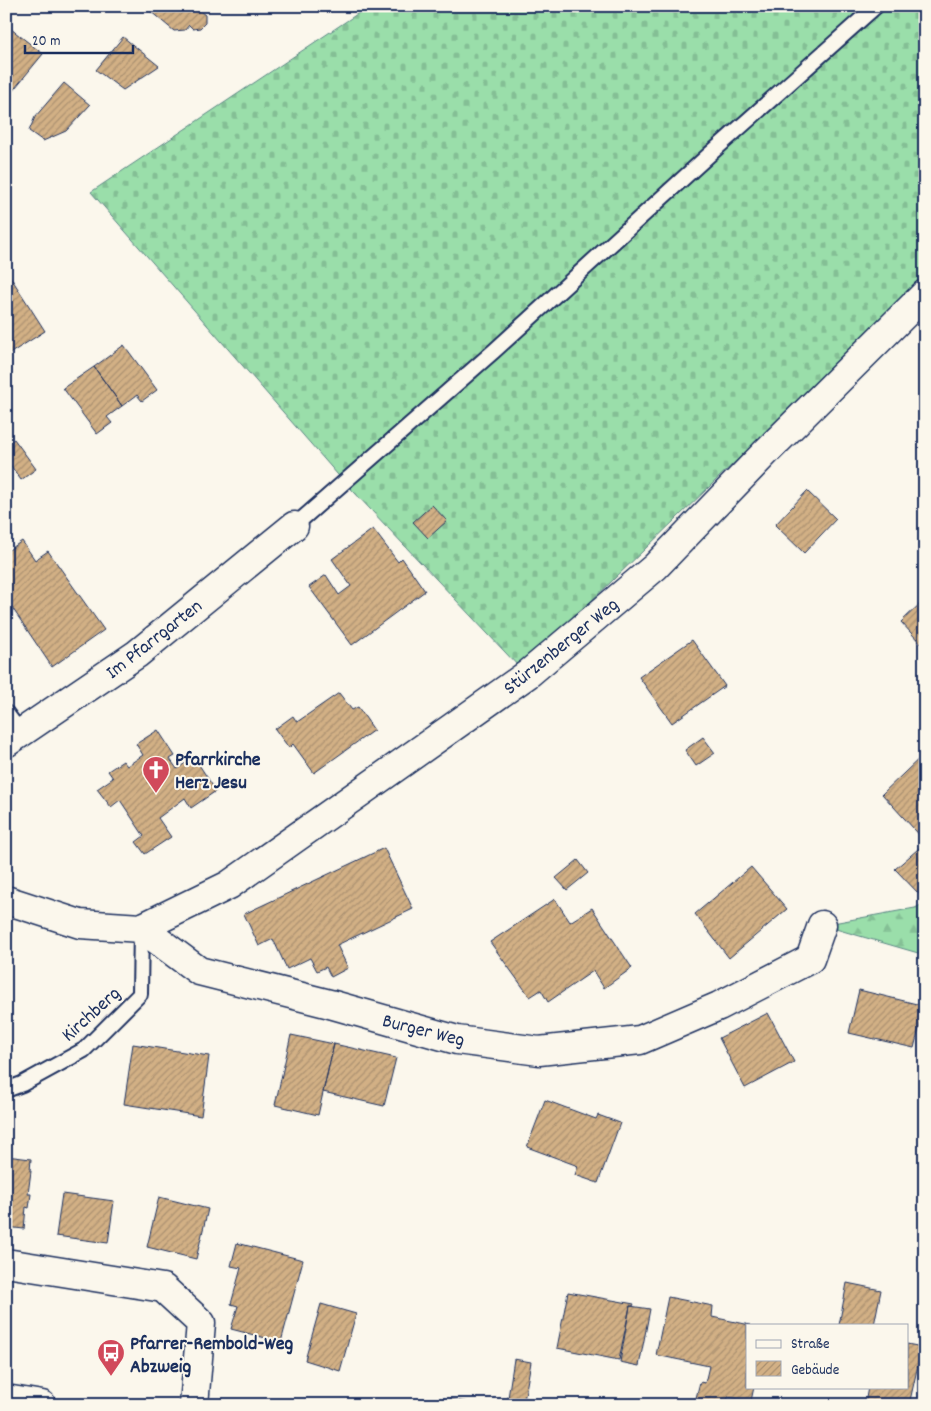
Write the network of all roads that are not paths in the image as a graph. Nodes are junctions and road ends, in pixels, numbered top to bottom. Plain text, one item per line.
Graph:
1 (876, 6) edge
2 (925, 294) edge
3 (294, 526) joint
4 (11, 730) edge
5 (6, 900) edge
6 (822, 924) dead end
7 (141, 928) junction
8 (6, 1090) edge
9 (6, 1263) edge
10 (6, 1399) edge
11 (42, 1405) edge
12 (194, 1405) edge

1 - 3 lane
2 - 7 street, Stürzenberger Weg
3 - 4 street, Im Pfarrgarten
5 - 7 street
6 - 7 street, Burger Weg
7 - 8 lane, Kirchberg
9 - 12 street
10 - 11 street

